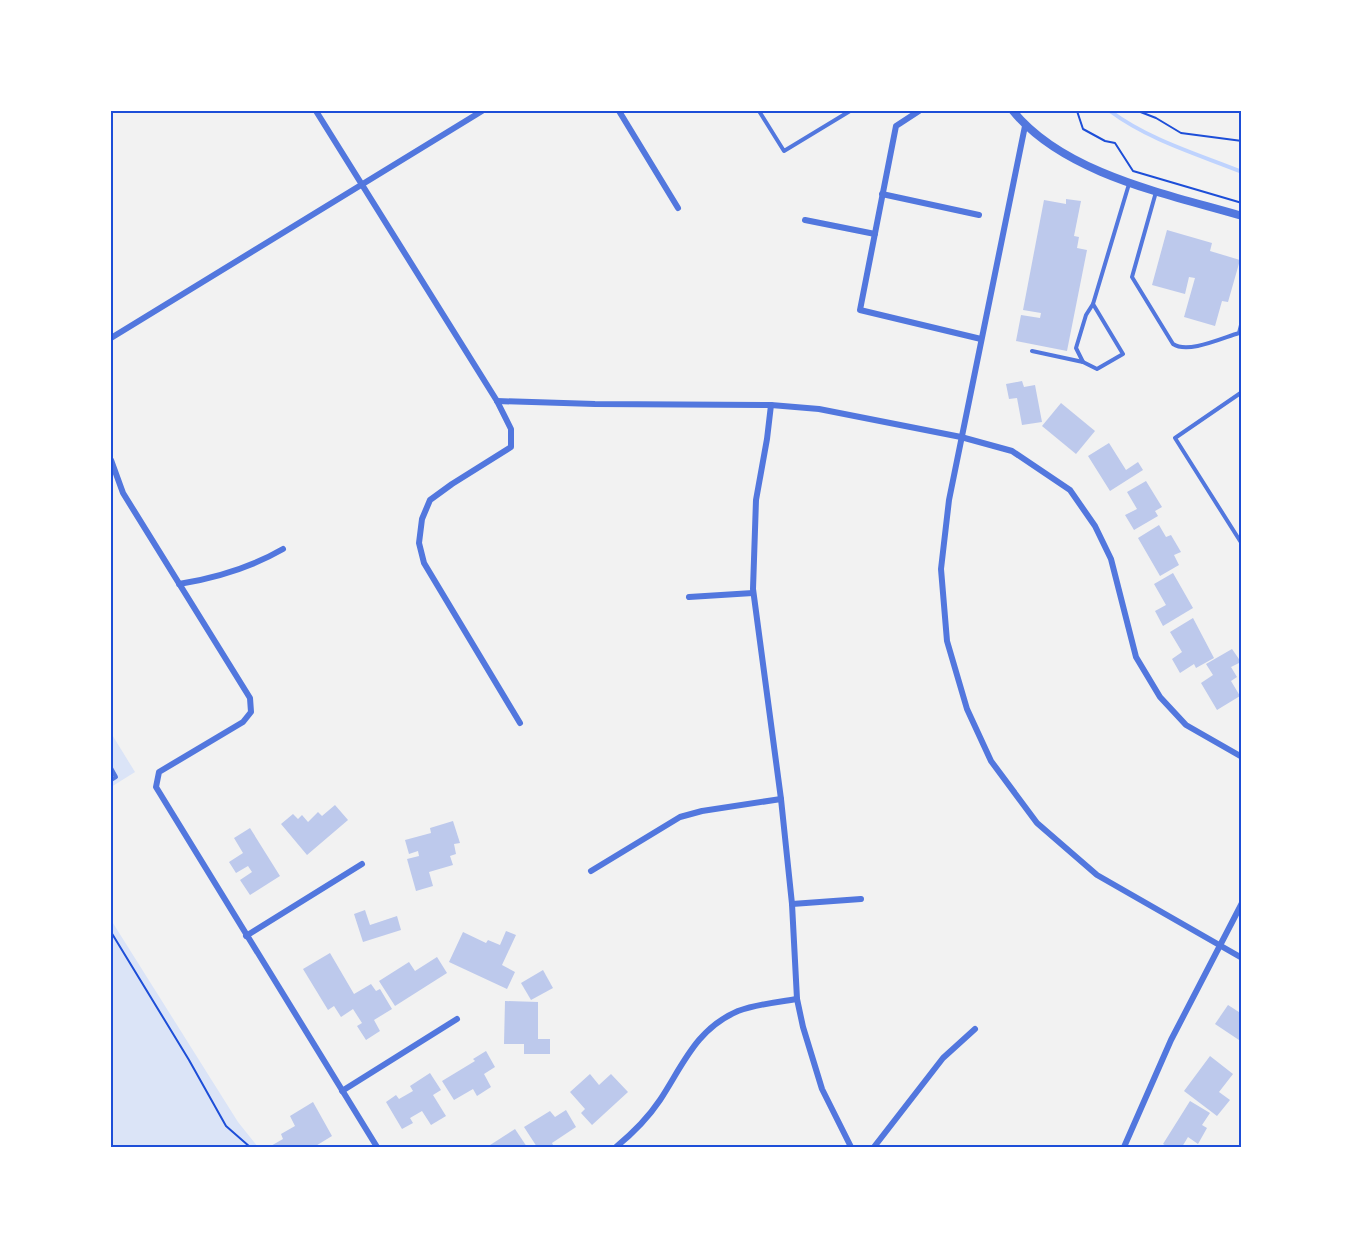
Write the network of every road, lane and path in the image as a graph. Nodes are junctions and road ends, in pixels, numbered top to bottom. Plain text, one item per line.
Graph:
1 (316, 111) edge
2 (482, 111) edge
3 (619, 111) edge
4 (759, 111) edge
5 (850, 111) edge
6 (919, 111) edge
7 (1013, 111) edge
8 (1077, 111) edge
9 (1138, 111) edge
10 (1025, 126) junction
11 (1242, 141) edge
12 (1129, 183) junction
13 (363, 184) junction
14 (1156, 191) junction
15 (882, 194) junction
16 (1242, 203) edge
17 (678, 207) dead end
18 (980, 215) dead end
19 (1242, 216) edge
20 (805, 220) dead end
21 (875, 234) junction
22 (1093, 304) junction
23 (1242, 321) edge
24 (111, 338) edge
25 (981, 339) junction
26 (1032, 351) dead end
27 (1083, 362) junction
28 (1242, 392) edge
29 (497, 401) junction
30 (771, 405) junction
31 (961, 437) junction
32 (111, 460) edge
33 (1242, 544) edge
34 (283, 549) dead end
35 (179, 584) junction
36 (753, 593) junction
37 (689, 597) dead end
38 (520, 723) dead end
39 (1242, 757) edge
40 (111, 768) edge
41 (111, 780) edge
42 (781, 799) junction
43 (362, 864) dead end
44 (591, 871) dead end
45 (861, 899) dead end
46 (1242, 903) edge
47 (792, 904) junction
48 (111, 932) edge
49 (246, 936) junction
50 (1220, 946) junction
51 (1242, 958) edge
52 (798, 999) junction
53 (457, 1019) dead end
54 (975, 1029) dead end
55 (342, 1091) junction
56 (250, 1147) edge
57 (377, 1147) edge
58 (616, 1147) edge
59 (851, 1147) edge
60 (874, 1147) edge
61 (1124, 1147) edge

1 - 13 street
2 - 13 street
3 - 17 street
4 - 5 lane
6 - 15 street
7 - 10 street
8 - 16 path
9 - 11 path
10 - 12 street
10 - 25 street
12 - 14 street
12 - 22 lane
13 - 24 street
13 - 29 street
14 - 19 street
14 - 23 lane
15 - 18 street
15 - 21 street
20 - 21 street
21 - 25 street
22 - 27 lane
22 - 27 lane
25 - 31 street
26 - 27 lane
28 - 33 lane
29 - 30 street
29 - 38 street
30 - 31 street
30 - 36 street
31 - 39 street
31 - 50 street
32 - 35 street
34 - 35 street
35 - 49 street
36 - 37 street
36 - 42 street
40 - 41 lane
42 - 44 street
42 - 47 street
43 - 49 street
45 - 47 street
46 - 50 street
47 - 52 street
48 - 56 path
49 - 55 street
50 - 51 street
50 - 61 street
52 - 58 street
52 - 59 street
53 - 55 street
54 - 60 street
55 - 57 street

